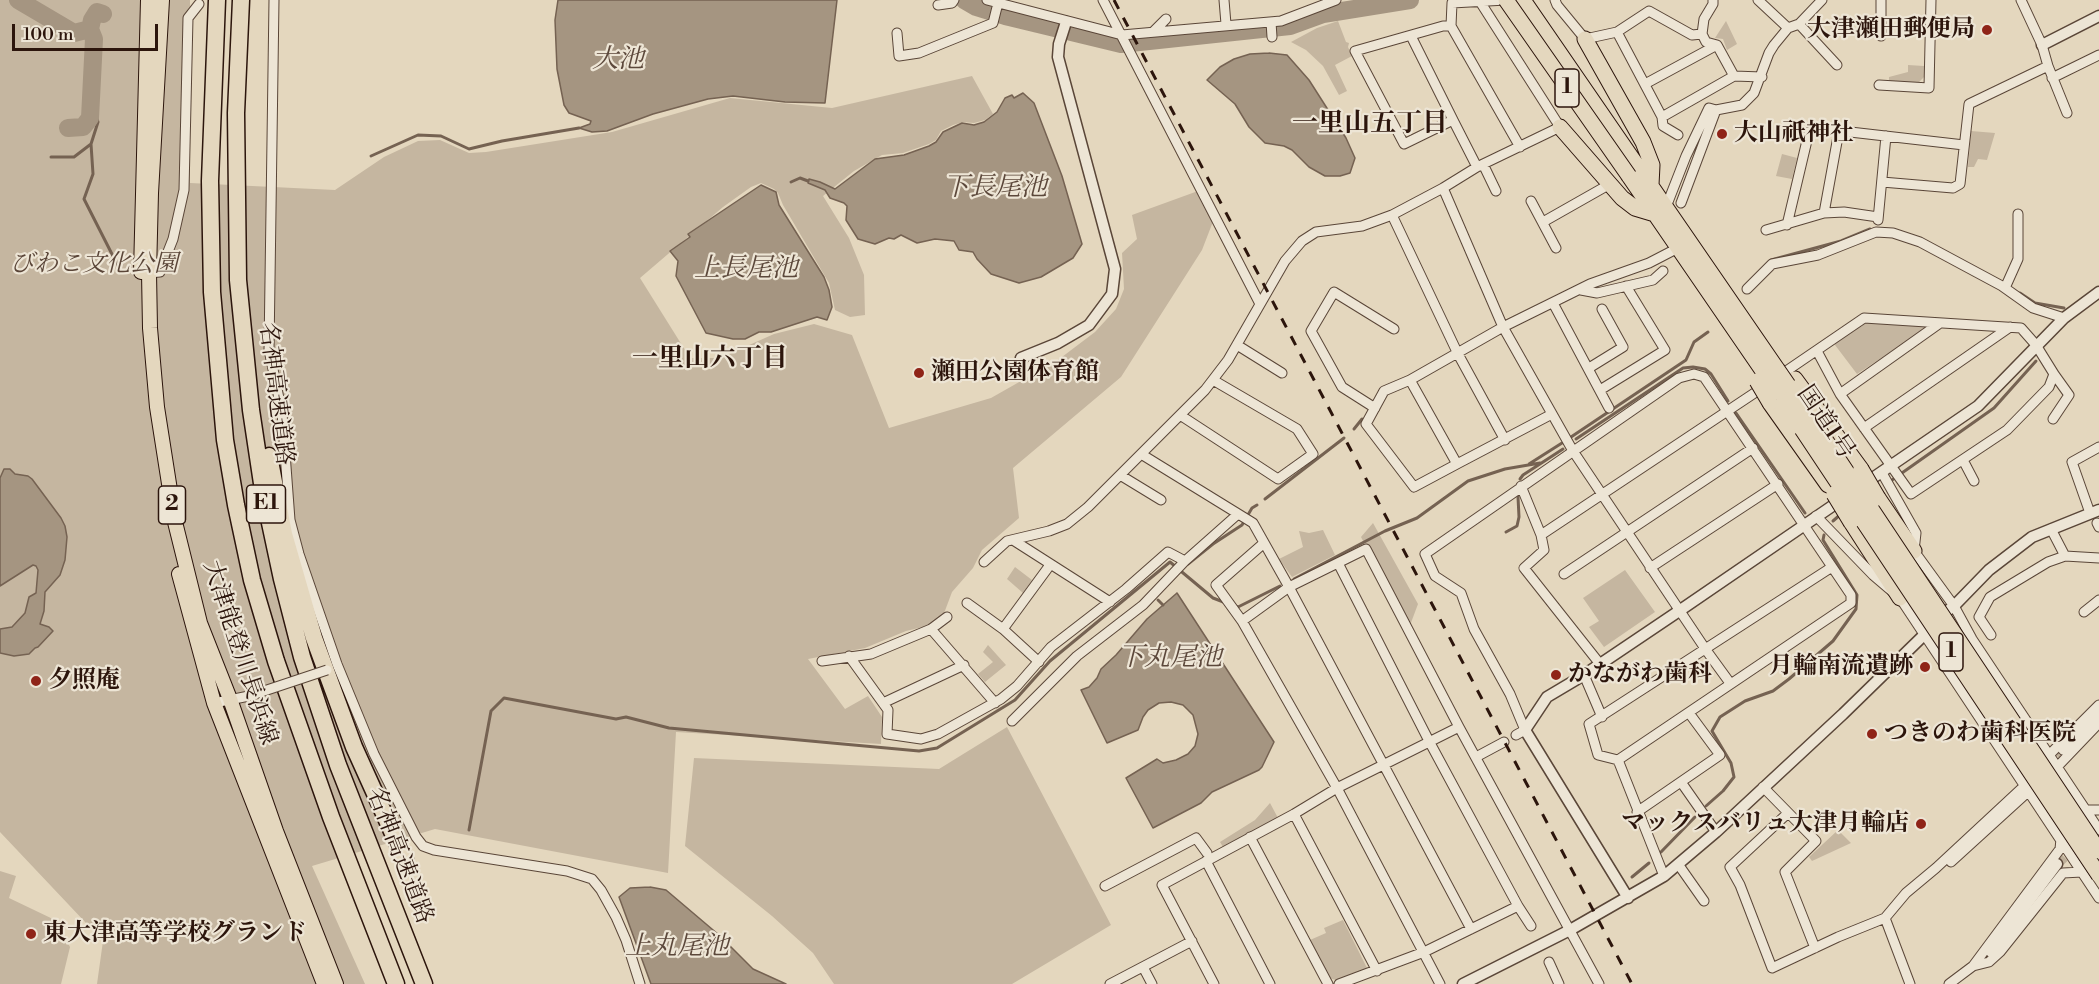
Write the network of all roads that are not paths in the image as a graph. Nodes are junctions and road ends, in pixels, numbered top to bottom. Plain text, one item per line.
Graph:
1 (148, 0) edge
2 (162, 0) edge
3 (217, 0) edge
4 (241, 0) edge
5 (274, 0) edge
6 (987, 0) edge
7 (1103, 0) edge
8 (1224, 0) edge
9 (1336, 0) edge
10 (1506, 0) edge
11 (1523, 0) edge
12 (1555, 0) edge
13 (1654, 0) edge
14 (1713, 0) edge
15 (1822, 0) edge
16 (1881, 0) edge
17 (1931, 0) edge
18 (2021, 0) edge
19 (953, 1) edge
20 (1480, 1) edge
21 (1762, 3) edge
22 (199, 4) dead end
23 (998, 4) junction
24 (938, 5) dead end
25 (1649, 11) junction
26 (1756, 12) dead end
27 (2099, 16) edge
28 (1166, 19) dead end
29 (1066, 22) junction
30 (1271, 22) junction
31 (1226, 24) junction
32 (1799, 24) junction
33 (1451, 26) junction
34 (1788, 28) junction
35 (1154, 32) junction
36 (1617, 32) junction
37 (897, 33) dead end
38 (1702, 34) junction
39 (1122, 35) junction
40 (1411, 36) junction
41 (1881, 36) dead end
42 (1272, 37) dead end
43 (1585, 39) junction
44 (1717, 45) junction
45 (2042, 45) junction
46 (2099, 55) edge
47 (1837, 65) dead end
48 (2048, 66) junction
49 (1734, 76) junction
50 (1762, 77) junction
51 (2052, 78) junction
52 (1645, 84) junction
53 (1879, 85) dead end
54 (1716, 110) junction
55 (2067, 112) dead end
56 (1662, 117) junction
57 (1453, 120) junction
58 (1560, 127) junction
59 (1839, 131) junction
60 (1678, 135) dead end
61 (1886, 136) junction
62 (1964, 145) junction
63 (1520, 147) junction
64 (1480, 166) junction
65 (1634, 172) junction
66 (1882, 182) junction
67 (1610, 184) junction
68 (1651, 185) junction
69 (1443, 188) junction
70 (1496, 191) dead end
71 (1531, 201) dead end
72 (236, 208) junction
73 (1667, 208) junction
74 (1824, 213) junction
75 (2018, 213) dead end
76 (1392, 215) junction
77 (1878, 217) junction
78 (1543, 222) junction
79 (1787, 225) junction
80 (1766, 230) dead end
81 (1876, 232) junction
82 (1556, 248) dead end
83 (1678, 248) junction
84 (1663, 271) dead end
85 (149, 273) junction
86 (1626, 286) junction
87 (2005, 288) junction
88 (1747, 289) dead end
89 (1581, 290) junction
90 (2099, 292) edge
91 (1553, 303) junction
92 (1260, 304) junction
93 (1602, 309) dead end
94 (2064, 318) junction
95 (1940, 323) junction
96 (1503, 327) junction
97 (2010, 327) junction
98 (1394, 329) dead end
99 (1237, 345) junction
100 (2036, 345) junction
101 (1817, 351) junction
102 (1458, 354) junction
103 (1021, 358) dead end
104 (1589, 368) junction
105 (1282, 373) dead end
106 (1771, 373) junction
107 (2054, 374) junction
108 (1213, 380) junction
109 (1410, 380) junction
110 (1600, 390) junction
111 (1783, 390) junction
112 (1840, 394) junction
113 (1375, 408) junction
114 (1609, 408) dead end
115 (1728, 410) junction
116 (1552, 414) junction
117 (1180, 415) junction
118 (2053, 419) dead end
119 (1808, 426) junction
120 (1864, 428) junction
121 (1505, 440) junction
122 (2099, 447) edge
123 (1753, 448) junction
124 (1573, 451) junction
125 (1141, 454) junction
126 (1963, 460) junction
127 (1457, 464) junction
128 (1893, 468) junction
129 (1882, 473) junction
130 (1120, 475) junction
131 (1974, 481) dead end
132 (1778, 484) junction
133 (1521, 486) junction
134 (1602, 494) junction
135 (1161, 500) dead end
136 (2094, 512) edge
137 (1240, 514) junction
138 (1816, 516) junction
139 (1803, 524) junction
140 (2052, 529) junction
141 (1628, 534) junction
142 (1541, 535) junction
143 (1012, 540) junction
144 (1264, 543) junction
145 (1914, 551) junction
146 (2065, 556) junction
147 (2099, 558) edge
148 (984, 562) dead end
149 (1338, 563) junction
150 (1050, 565) junction
151 (1180, 566) junction
152 (1832, 567) junction
153 (1650, 568) junction
154 (1564, 574) dead end
155 (1290, 587) junction
156 (1900, 598) junction
157 (2099, 600) edge
158 (1110, 602) junction
159 (966, 603) dead end
160 (1954, 606) junction
161 (1679, 611) junction
162 (2084, 612) dead end
163 (947, 617) dead end
164 (1242, 621) junction
165 (931, 629) junction
166 (1003, 629) junction
167 (1991, 634) dead end
168 (1924, 635) junction
169 (1706, 650) junction
170 (849, 656) junction
171 (822, 661) dead end
172 (1039, 662) junction
173 (337, 664) junction
174 (1600, 664) junction
175 (964, 665) junction
176 (1584, 675) junction
177 (1730, 683) junction
178 (230, 699) junction
179 (214, 703) junction
180 (883, 703) junction
181 (995, 703) junction
182 (2099, 705) edge
183 (1689, 714) junction
184 (2099, 714) edge
185 (1602, 717) junction
186 (1012, 721) dead end
187 (2099, 723) edge
188 (1459, 727) junction
189 (1520, 733) junction
190 (1429, 741) junction
191 (1504, 742) dead end
192 (2054, 754) junction
193 (1476, 757) junction
194 (1618, 760) junction
195 (1384, 764) junction
196 (2058, 766) junction
197 (1681, 782) junction
198 (1763, 787) junction
199 (2024, 787) junction
200 (1337, 788) junction
201 (2086, 810) junction
202 (2099, 810) edge
203 (1637, 812) junction
204 (1788, 813) junction
205 (1294, 814) junction
206 (2099, 830) edge
207 (1716, 832) junction
208 (1250, 837) junction
209 (2061, 839) junction
210 (2099, 851) edge
211 (1207, 857) junction
212 (405, 860) dead end
213 (1678, 864) junction
214 (2057, 864) tunnel mouth
215 (2082, 872) junction
216 (1664, 876) junction
217 (2099, 876) edge
218 (1105, 886) dead end
219 (1628, 898) junction
220 (2099, 898) edge
221 (1704, 901) dead end
222 (1518, 906) junction
223 (1885, 918) junction
224 (1531, 926) dead end
225 (1471, 929) junction
226 (1570, 930) junction
227 (1192, 941) junction
228 (1815, 948) junction
229 (1424, 952) junction
230 (1991, 952) joint
231 (1549, 962) dead end
232 (1972, 966) junction
233 (1143, 967) junction
234 (1377, 971) junction
235 (1557, 983) edge
236 (324, 984) edge
237 (336, 984) edge
238 (396, 984) edge
239 (424, 984) edge
240 (640, 984) edge
241 (1110, 984) edge
242 (1152, 984) edge
243 (1214, 984) edge
244 (1270, 984) edge
245 (1328, 984) edge
246 (1339, 984) edge
247 (1440, 984) edge
248 (1462, 984) edge
249 (1599, 984) edge
250 (1910, 984) edge
251 (1949, 984) edge

1 - 179 main road, 大津能登川長浜線 / 2
2 - 85 main road, 大津能登川長浜線 / 2
3 - 238 highway, 名神高速道路 / E1
4 - 72 highway, 名神高速道路 / E1
5 - 173 street
6 - 23 street
7 - 39 street
8 - 31 street
9 - 30 street
10 - 20 street
10 - 65 highway, 1, bridge
11 - 65 highway, 1
12 - 43 street
13 - 25 street
14 - 38 street
15 - 32 street
16 - 41 street
17 - 53 street
18 - 45 street
19 - 24 street
20 - 33 street
20 - 58 street
21 - 26 street
21 - 34 street
22 - 85 street
23 - 29 street
23 - 37 street
25 - 36 street
25 - 38 street
27 - 45 street
28 - 35 street
29 - 39 street
29 - 103 street
30 - 31 street
30 - 42 street
31 - 35 street
32 - 34 street
32 - 47 street
33 - 40 street
33 - 63 street
34 - 50 street
35 - 39 street
36 - 43 street
36 - 52 street
38 - 44 street
39 - 92 street
40 - 57 street
40 - 57 street
43 - 68 highway
44 - 49 street
44 - 52 street
45 - 48 street
46 - 51 street
48 - 51 street
48 - 62 street
49 - 50 street
49 - 56 street
50 - 54 street
51 - 55 street
52 - 56 street
54 - 73 street
54 - 73 street
56 - 60 street
57 - 64 street
58 - 63 street
58 - 67 highway
59 - 61 street
59 - 74 street
59 - 79 street
61 - 62 street
61 - 66 street
62 - 66 street
63 - 64 street
64 - 69 street
64 - 70 street
65 - 68 highway, 1
65 - 73 highway, 1
66 - 77 street
67 - 73 highway
67 - 78 street
68 - 73 highway, 1
69 - 76 street
69 - 96 street
71 - 78 street
72 - 212 highway
72 - 239 highway, 名神高速道路 / E1
73 - 83 highway, 1
73 - 106 highway, 1
74 - 77 street
74 - 79 street
75 - 87 street
76 - 92 street
76 - 102 street
77 - 81 street
78 - 82 street
79 - 80 street
81 - 87 street
81 - 88 street
83 - 89 street
83 - 106 highway, 1
84 - 86 street
85 - 178 main road, 大津能登川長浜線 / 2
86 - 89 street
86 - 110 street
87 - 94 street
89 - 91 street
90 - 94 street
91 - 96 street
91 - 104 street
92 - 99 street
93 - 104 street
94 - 100 street
95 - 97 street
95 - 101 street
95 - 112 street
96 - 102 street
96 - 116 street
97 - 100 street
97 - 120 street
98 - 113 street
99 - 105 street
99 - 108 street
100 - 107 street
100 - 128 street
101 - 112 street
101 - 115 street
102 - 109 street
102 - 121 street
104 - 110 street
106 - 111 highway, bridge
106 - 111 highway
107 - 118 street
107 - 126 street
108 - 117 street
108 - 117 street
109 - 113 street
109 - 127 street
110 - 114 street
111 - 119 highway, 国道1号 / 1
111 - 145 highway, bridge
111 - 156 highway, bridge
112 - 120 street
113 - 127 street
115 - 123 street
115 - 124 street
115 - 134 street
116 - 121 street
116 - 124 street
117 - 125 street
119 - 210 highway, 国道1号 / 1, bridge
119 - 217 highway, 国道1号 / 1, bridge
120 - 128 street
121 - 127 street
122 - 136 street
123 - 132 street
123 - 141 street
124 - 133 street
124 - 134 street
125 - 130 street
125 - 137 street
126 - 128 street
126 - 131 street
128 - 129 street
129 - 138 street
129 - 145 street
130 - 135 street
130 - 143 street
132 - 139 street
132 - 153 street
133 - 142 street
133 - 189 street
134 - 141 street
134 - 142 street
136 - 140 street
137 - 144 street
137 - 151 street
138 - 139 street
138 - 156 street
139 - 152 street
139 - 161 street
140 - 146 street
140 - 160 street
141 - 153 street
141 - 154 street
142 - 174 street
143 - 148 street
143 - 150 street
144 - 155 street
144 - 164 street
145 - 160 street
146 - 147 street
146 - 167 street
149 - 155 street
149 - 188 street
149 - 190 street
150 - 158 street
150 - 166 street
151 - 158 street
151 - 186 street
152 - 169 street
152 - 177 street
153 - 161 street
155 - 164 street
155 - 195 street
156 - 168 street
157 - 162 street
158 - 172 street
159 - 166 street
160 - 168 street
160 - 192 street
161 - 169 street
161 - 174 street
163 - 165 street
164 - 200 street
165 - 170 street
165 - 175 street
166 - 172 street
168 - 198 street
168 - 199 street
169 - 177 street
169 - 185 street
170 - 171 street
170 - 180 street
172 - 181 street
173 - 178 street, bridge
173 - 240 street
174 - 176 street
175 - 180 street
175 - 181 street
176 - 185 street
176 - 189 street
177 - 183 street
178 - 179 street
178 - 237 main road, 大津能登川長浜線 / 2
179 - 236 main road, 大津能登川長浜線 / 2
180 - 181 street
182 - 192 street
183 - 194 street
183 - 197 street
184 - 192 street
185 - 194 street
187 - 196 street
188 - 190 street
188 - 193 street
189 - 219 street
190 - 195 street
190 - 222 street
191 - 193 street
192 - 196 street
193 - 226 street
194 - 203 street
195 - 200 street
195 - 225 street
196 - 201 street
197 - 203 street
197 - 207 street
198 - 204 street
198 - 207 street
199 - 209 street
199 - 223 street
200 - 205 street
200 - 229 street
201 - 202 street
201 - 206 street
203 - 216 street
204 - 228 street
204 - 228 street
205 - 208 street
205 - 234 street
207 - 213 street
208 - 211 street
208 - 245 street
209 - 215 street
209 - 232 street
211 - 218 street
211 - 227 street
211 - 244 street
213 - 216 street
213 - 221 street
214 - 230 street
215 - 220 street
215 - 232 street
216 - 219 street
219 - 226 street
222 - 224 street
222 - 225 street
223 - 228 street
223 - 250 street
225 - 229 street
226 - 248 street
226 - 249 street
227 - 233 street
227 - 243 street
229 - 234 street
229 - 247 street
230 - 232 street
231 - 235 street
232 - 251 street
233 - 241 street
233 - 242 street
234 - 246 street

